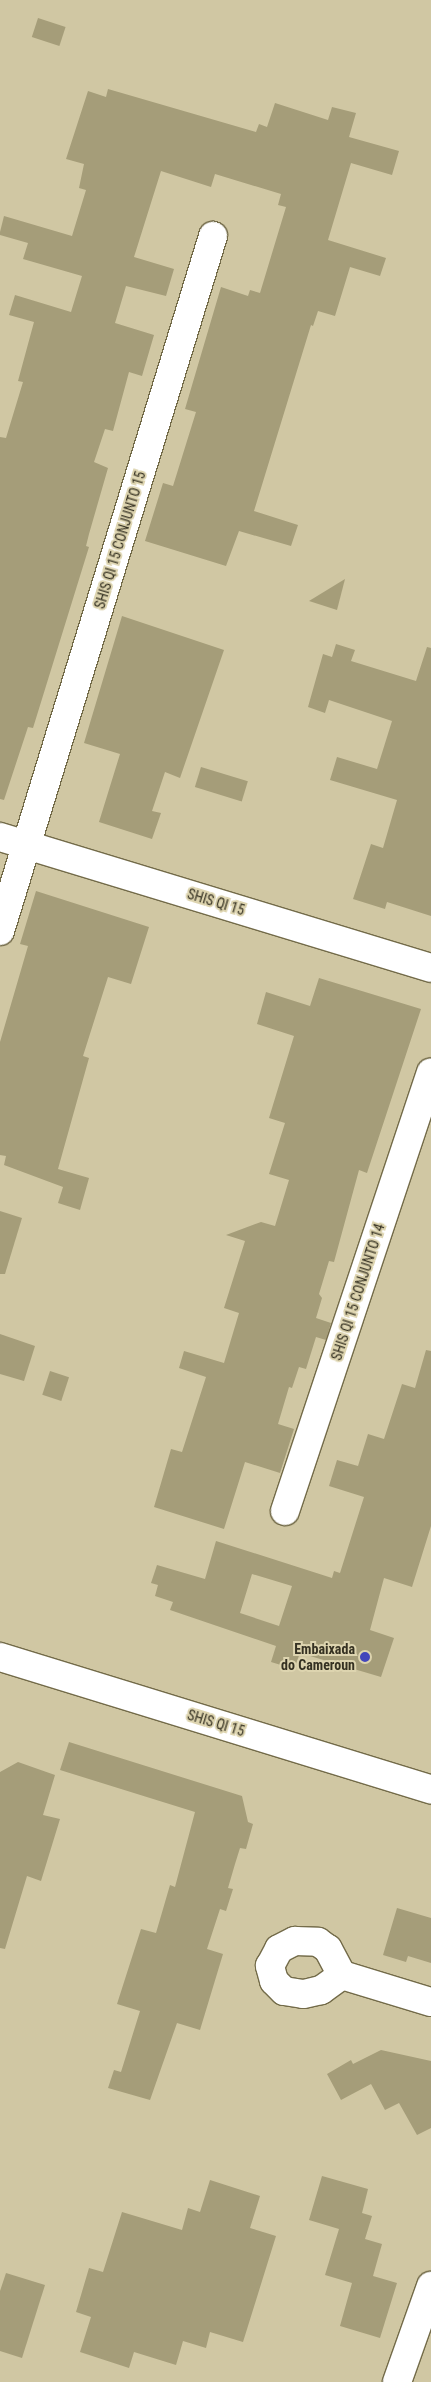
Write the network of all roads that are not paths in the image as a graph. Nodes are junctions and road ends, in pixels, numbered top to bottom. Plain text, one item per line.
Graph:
1 (213, 236) dead end
2 (0, 837) edge
3 (27, 844) junction
4 (0, 931) edge
5 (431, 968) edge
6 (431, 1074) edge
7 (285, 1511) dead end
8 (0, 1656) edge
9 (431, 1790) edge
10 (342, 1975) dead end
11 (431, 2002) edge
12 (431, 2286) edge
13 (397, 2382) edge

1 - 3 street, SHIS QI 15 CONJUNTO 15
2 - 3 street, SHIS QI 15
3 - 4 street, SHIS QI 15 CONJUNTO 15
3 - 5 street, SHIS QI 15
6 - 7 street, SHIS QI 15 CONJUNTO 14
8 - 9 street, SHIS QI 15
10 - 11 street
12 - 13 street

